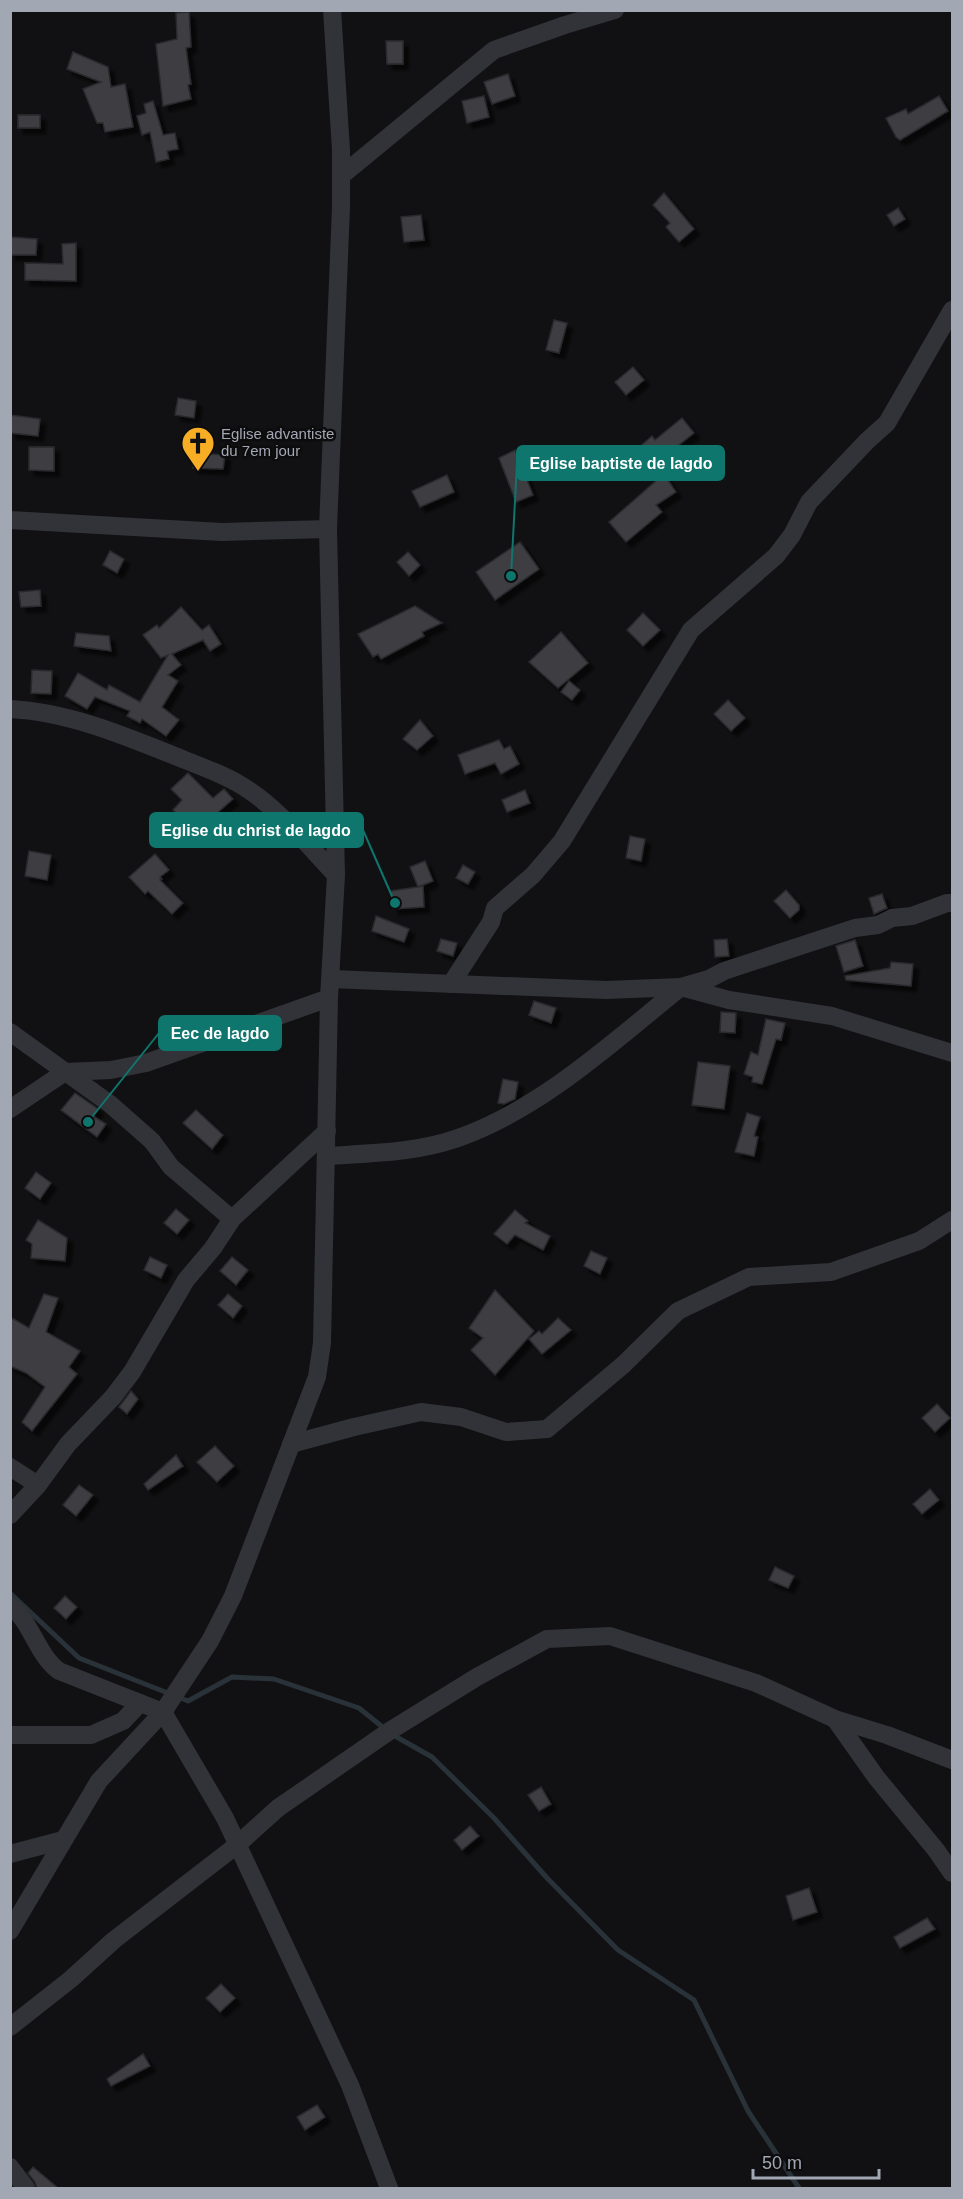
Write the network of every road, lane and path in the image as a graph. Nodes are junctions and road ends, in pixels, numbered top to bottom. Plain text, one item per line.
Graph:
1 (332, 10) edge
2 (615, 10) edge
3 (341, 176) junction
4 (952, 310) edge
5 (10, 520) edge
6 (328, 529) junction
7 (10, 709) edge
8 (336, 875) junction
9 (952, 903) edge
10 (331, 979) junction
11 (451, 984) junction
12 (681, 987) junction
13 (329, 998) junction
14 (10, 1032) edge
15 (952, 1053) edge
16 (66, 1072) junction
17 (10, 1110) edge
18 (327, 1131) junction
19 (327, 1156) junction
20 (232, 1219) junction
21 (952, 1220) edge
22 (291, 1444) junction
23 (10, 1467) edge
24 (38, 1485) junction
25 (10, 1515) edge
26 (10, 1605) edge
27 (140, 1703) junction
28 (163, 1712) junction
29 (835, 1719) junction
30 (10, 1735) edge
31 (952, 1760) edge
32 (63, 1840) junction
33 (237, 1845) junction
34 (10, 1854) edge
35 (952, 1873) edge
36 (10, 1931) edge
37 (10, 2028) edge
38 (10, 2167) edge
39 (26, 2188) edge
40 (389, 2188) edge

1 - 3 street
2 - 3 street
3 - 6 street
4 - 11 street
5 - 6 street
6 - 8 street
7 - 8 street
8 - 10 street
9 - 12 street
10 - 11 street
10 - 13 street
11 - 12 street
12 - 15 street
12 - 19 street
13 - 16 street
13 - 18 street
14 - 16 street
16 - 17 street
16 - 20 street
18 - 19 street
18 - 20 street
19 - 22 street
20 - 24 street
21 - 22 street
22 - 28 street
23 - 24 street
24 - 25 street
26 - 27 street
27 - 28 street
27 - 30 street
28 - 32 street
28 - 33 street
29 - 31 street
29 - 33 street
29 - 35 street
32 - 34 street
32 - 36 street
33 - 37 street
33 - 40 street
38 - 39 street

